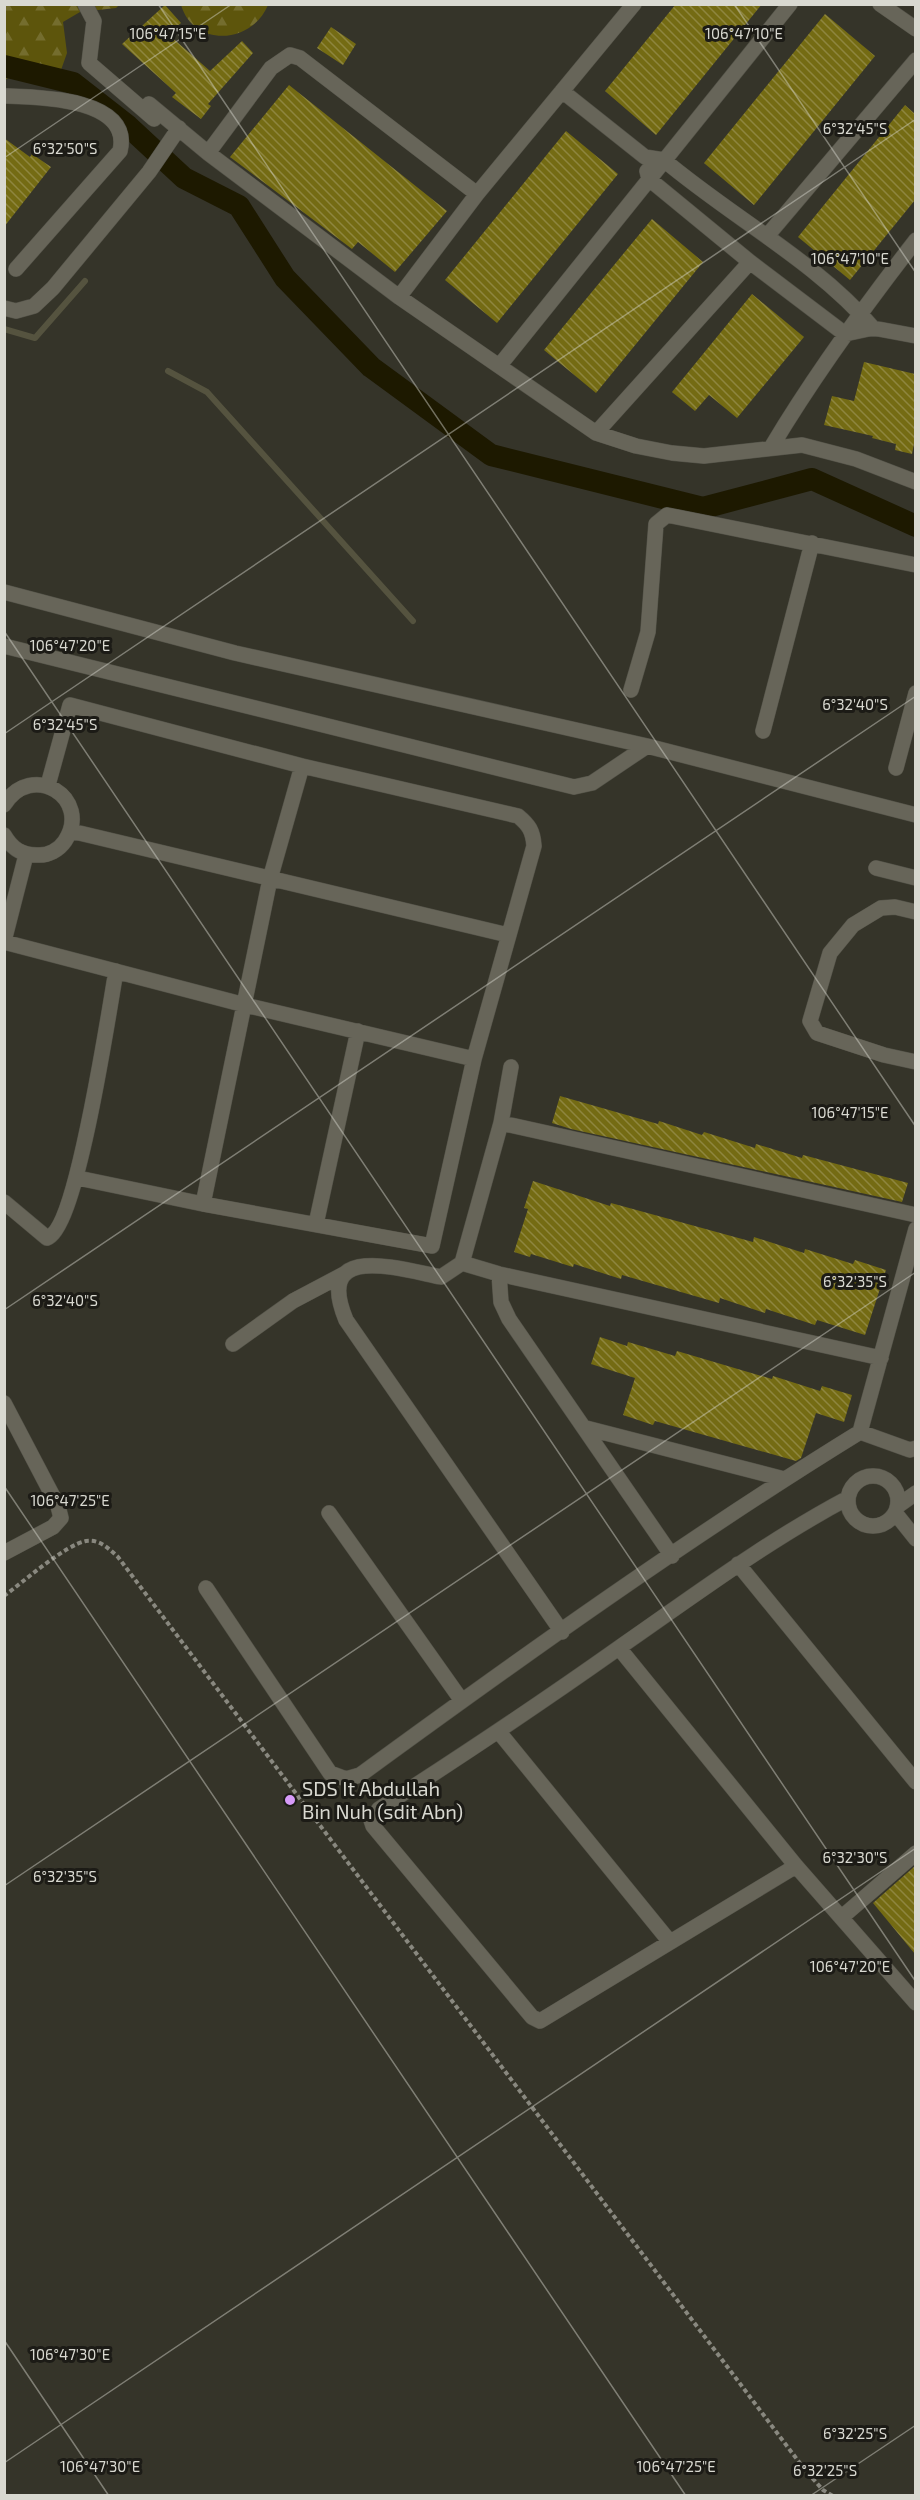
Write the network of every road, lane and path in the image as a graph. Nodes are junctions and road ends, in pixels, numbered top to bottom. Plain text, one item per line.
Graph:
1 (85, 4) edge
2 (634, 4) edge
3 (790, 4) edge
4 (880, 4) edge
5 (915, 29) edge
6 (915, 60) edge
7 (562, 91) junction
8 (4, 96) edge
9 (149, 104) dead end
10 (176, 134) junction
11 (207, 153) junction
12 (645, 157) junction
13 (664, 160) junction
14 (649, 179) junction
15 (477, 194) junction
16 (767, 236) junction
17 (915, 240) edge
18 (750, 262) junction
19 (16, 268) dead end
20 (399, 297) junction
21 (4, 308) edge
22 (860, 312) junction
23 (873, 328) junction
24 (845, 334) junction
25 (915, 336) edge
26 (500, 364) junction
27 (596, 433) junction
28 (772, 446) junction
29 (915, 482) edge
30 (812, 543) junction
31 (915, 565) edge
32 (4, 592) edge
33 (4, 646) edge
34 (631, 690) dead end
35 (915, 693) edge
36 (763, 731) dead end
37 (647, 746) junction
38 (302, 766) junction
39 (896, 768) dead end
40 (48, 785) junction
41 (4, 805) edge
42 (915, 815) edge
43 (71, 831) junction
44 (4, 835) edge
45 (26, 855) junction
46 (876, 868) dead end
47 (915, 878) edge
48 (270, 879) junction
49 (915, 912) edge
50 (508, 935) junction
51 (4, 942) edge
52 (117, 971) junction
53 (245, 1005) junction
54 (358, 1031) junction
55 (474, 1059) junction
56 (915, 1062) edge
57 (511, 1067) dead end
58 (501, 1123) junction
59 (78, 1178) junction
60 (4, 1202) edge
61 (203, 1204) junction
62 (915, 1215) edge
63 (316, 1224) junction
64 (915, 1229) edge
65 (462, 1263) junction
66 (344, 1274) junction
67 (499, 1274) junction
68 (233, 1344) dead end
69 (881, 1358) junction
70 (4, 1403) edge
71 (586, 1428) junction
72 (860, 1432) junction
73 (915, 1448) edge
74 (784, 1479) junction
75 (915, 1493) edge
76 (848, 1498) junction
77 (897, 1509) junction
78 (329, 1513) dead end
79 (915, 1539) edge
80 (4, 1553) edge
81 (672, 1556) junction
82 (738, 1564) junction
83 (206, 1588) dead end
84 (4, 1596) edge
85 (561, 1632) junction
86 (619, 1648) junction
87 (462, 1701) junction
88 (499, 1732) junction
89 (915, 1782) edge
90 (915, 1853) edge
91 (796, 1866) junction
92 (842, 1917) junction
93 (670, 1942) junction
94 (915, 2003) edge
95 (833, 2496) edge

1 - 10 street
2 - 7 street
3 - 13 street
4 - 5 street
6 - 16 street
7 - 12 street
7 - 15 street
8 - 19 street
9 - 10 street
10 - 11 street
10 - 21 street
11 - 15 street
11 - 20 street
12 - 13 street
12 - 14 street
13 - 14 street
13 - 16 street
14 - 18 street
14 - 26 street
15 - 20 street
16 - 22 street
17 - 22 street
18 - 24 street
18 - 27 street
20 - 26 street
22 - 23 street
22 - 24 street
23 - 24 street
23 - 25 street
24 - 28 street
26 - 27 street
27 - 28 street
28 - 29 street
30 - 31 street
30 - 34 street
30 - 36 street
32 - 37 street
33 - 37 street
35 - 39 street
37 - 42 street
38 - 40 street
38 - 48 street
38 - 50 street
40 - 41 street
40 - 43 street
43 - 45 street
43 - 48 street
44 - 45 street
45 - 51 street
46 - 47 street
48 - 50 street
48 - 53 street
49 - 56 street
50 - 55 street
51 - 52 street
52 - 53 street
52 - 59 street
53 - 54 street
53 - 61 street
54 - 55 street
54 - 63 street
55 - 63 street
57 - 58 street
58 - 62 street
58 - 65 street
59 - 60 street
59 - 61 street
61 - 63 street
64 - 69 street
65 - 66 street
65 - 67 street
66 - 68 street
66 - 85 street
67 - 69 street
67 - 71 street
69 - 72 street
70 - 80 street
71 - 74 street
71 - 81 street
72 - 73 street
72 - 74 street
74 - 81 street
75 - 77 street
76 - 77 street
76 - 77 street
76 - 82 street
77 - 79 street
78 - 87 street
81 - 85 street
82 - 86 street
82 - 89 street
83 - 87 street
84 - 95 path
85 - 87 street
86 - 88 street
86 - 91 street
88 - 93 street
88 - 93 street
90 - 92 street
91 - 92 street
91 - 93 street
92 - 94 street

